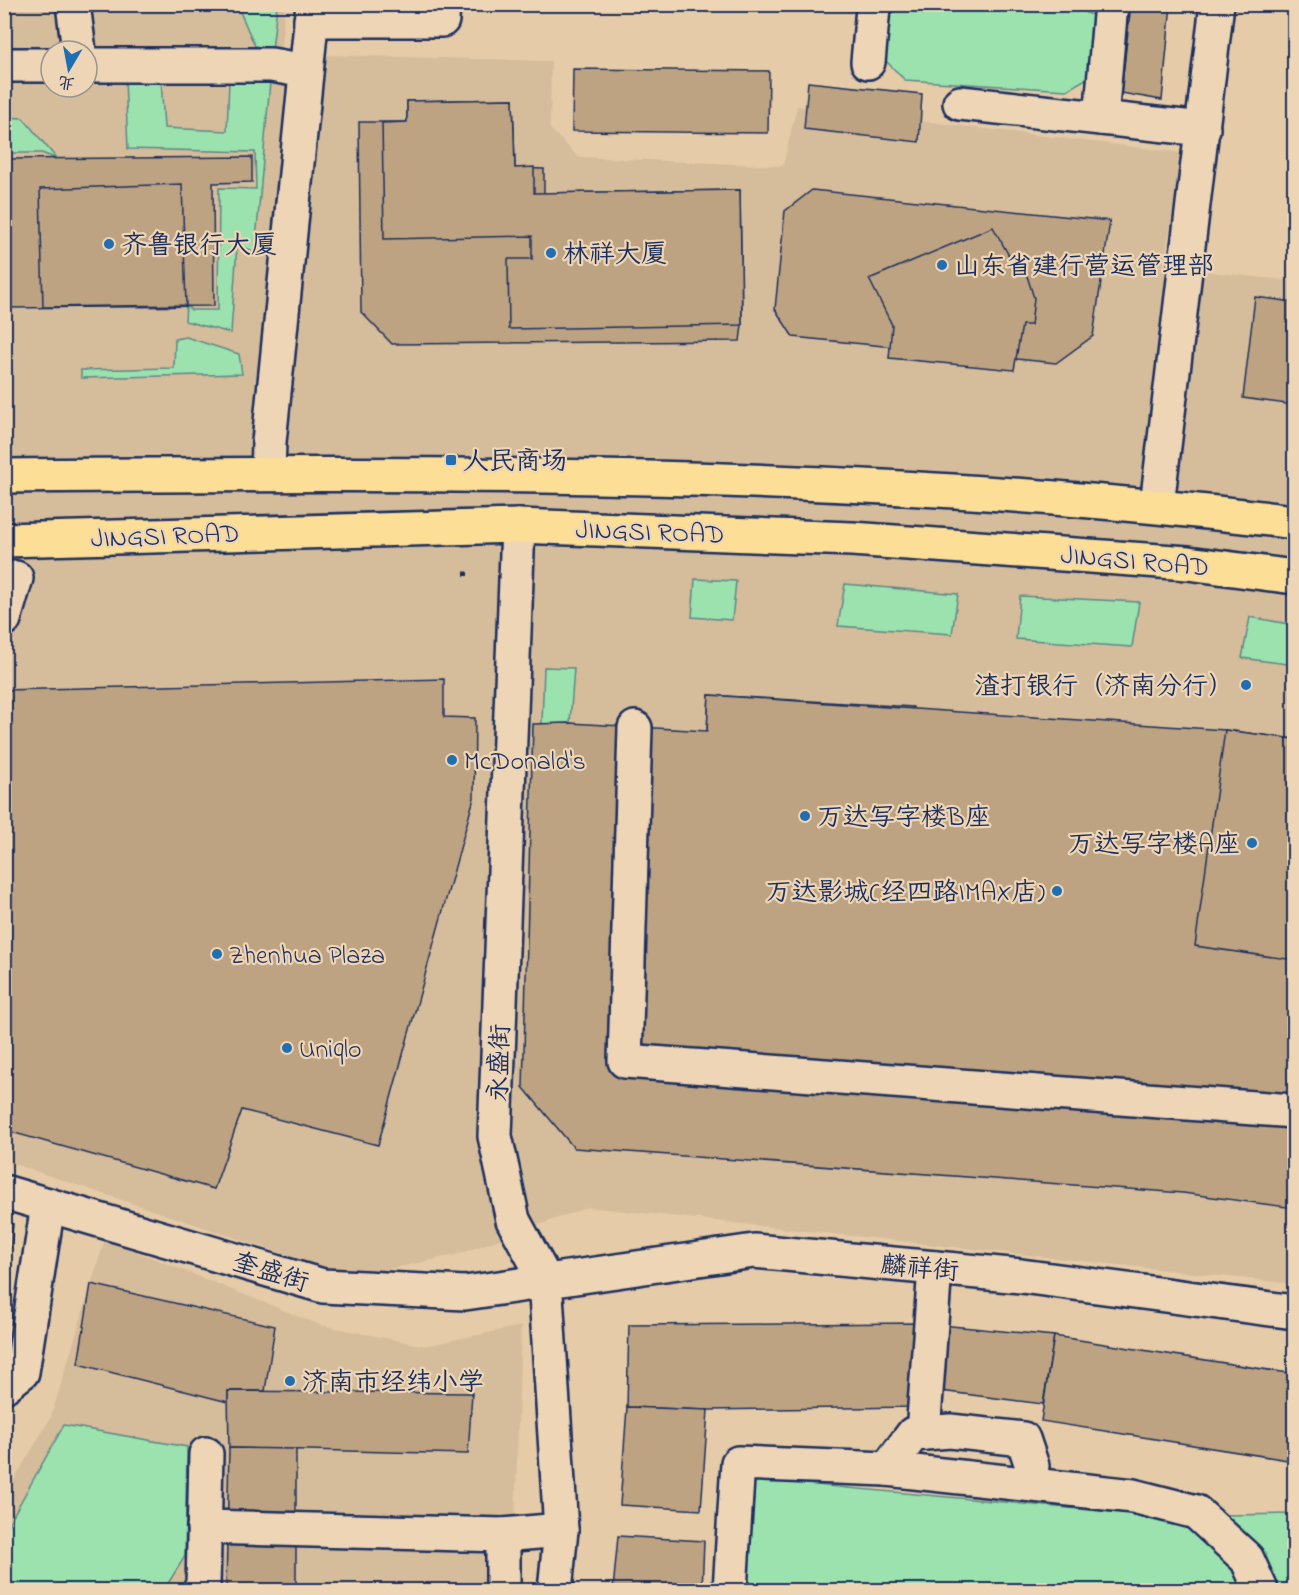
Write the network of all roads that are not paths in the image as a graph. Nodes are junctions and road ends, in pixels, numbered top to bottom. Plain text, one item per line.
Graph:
1 (74, 4) edge
2 (443, 4) edge
3 (876, 4) edge
4 (1111, 4) edge
5 (1217, 4) edge
6 (312, 12) edge
7 (78, 39) edge
8 (868, 62) dead end
9 (4, 65) edge
10 (39, 65) edge
11 (99, 65) edge
12 (306, 71) junction
13 (960, 103) dead end
14 (1101, 118) junction
15 (1203, 129) junction
16 (268, 474) junction
17 (4, 476) edge
18 (1157, 505) junction
19 (1294, 522) edge
20 (518, 526) junction
21 (4, 540) edge
22 (1294, 577) edge
23 (16, 578) dead end
24 (4, 619) edge
25 (635, 728) dead end
26 (1294, 1110) edge
27 (4, 1192) edge
28 (48, 1205) junction
29 (935, 1268) junction
30 (545, 1279) junction
31 (1294, 1312) edge
32 (4, 1386) edge
33 (923, 1432) junction
34 (206, 1455) dead end
35 (1032, 1466) dead end
36 (887, 1469) junction
37 (204, 1527) junction
38 (561, 1530) junction
39 (503, 1535) junction
40 (200, 1590) edge
41 (503, 1590) edge
42 (555, 1590) edge
43 (730, 1590) edge
44 (1261, 1590) edge

1 - 7 street
2 - 6 street
3 - 8 street
4 - 14 street
5 - 15 street
6 - 12 street
9 - 10 street
11 - 12 street
12 - 16 street
13 - 14 street
14 - 15 street
15 - 18 street
16 - 17 main road, JINGSI ROAD
16 - 18 main road, JINGSI ROAD
18 - 19 main road, JINGSI ROAD
20 - 21 main road, JINGSI ROAD
20 - 22 main road, JINGSI ROAD
20 - 30 street, 永盛街
23 - 24 street
25 - 26 street
27 - 28 street, 奎盛街
28 - 30 street, 奎盛街
28 - 32 street
29 - 30 street, 麟祥街
29 - 31 street, 麟祥街
29 - 33 street
30 - 38 street, 永盛街
33 - 35 street
33 - 36 street
34 - 37 street
36 - 43 street
36 - 44 street
37 - 39 street
37 - 40 street
38 - 39 street
38 - 42 street, 永盛街
39 - 41 street

